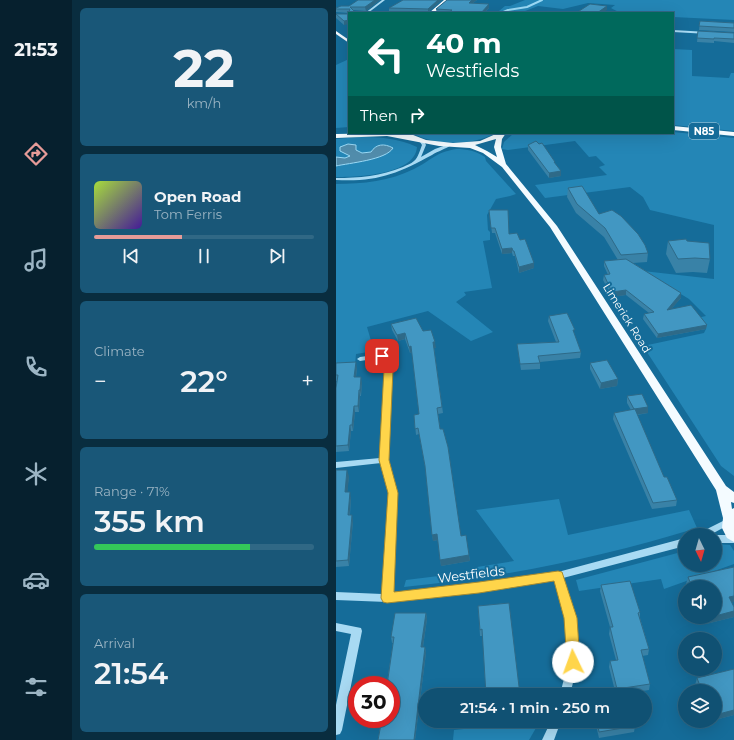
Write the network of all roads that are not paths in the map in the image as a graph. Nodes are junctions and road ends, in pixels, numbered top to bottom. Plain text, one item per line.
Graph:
1 (384, 0) edge
2 (447, 0) edge
3 (367, 12) edge
4 (432, 12) edge
5 (674, 31) edge
6 (336, 32) edge
7 (711, 33) edge
8 (348, 41) edge
9 (674, 128) edge
10 (348, 130) edge
11 (336, 131) edge
12 (405, 134) edge
13 (502, 134) edge
14 (734, 134) edge
15 (336, 136) edge
16 (412, 139) junction
17 (422, 142) junction
18 (449, 145) junction
19 (458, 145) junction
20 (415, 162) junction
21 (504, 166) junction
22 (336, 180) edge
23 (360, 359) dead end
24 (384, 460) junction
25 (336, 465) edge
26 (722, 489) junction
27 (734, 498) edge
28 (730, 518) edge
29 (714, 528) edge
30 (734, 538) edge
31 (722, 539) edge
32 (678, 544) edge
33 (558, 576) junction
34 (336, 596) edge
35 (387, 598) junction
36 (337, 627) edge
37 (567, 688) edge
38 (553, 728) edge
39 (336, 730) edge
40 (548, 740) edge

1 - 3 street
2 - 4 main road
5 - 7 street
6 - 8 main road
9 - 14 main road, N85
10 - 11 main road
12 - 16 main road
13 - 19 main road
13 - 21 main road
15 - 16 main road
16 - 17 main road
17 - 18 main road
17 - 20 street
18 - 19 main road
18 - 20 street
19 - 21 main road
20 - 22 street
21 - 26 main road, Limerick Road
23 - 24 street
24 - 25 street
24 - 35 street
26 - 27 main road, Limerick Road
26 - 28 main road, Limerick Road
28 - 29 street
28 - 30 main road, Limerick Road
30 - 31 street
32 - 33 street, Westfields
33 - 35 street, Westfields
33 - 37 street
34 - 35 street, Westfields
36 - 39 street
38 - 40 street

